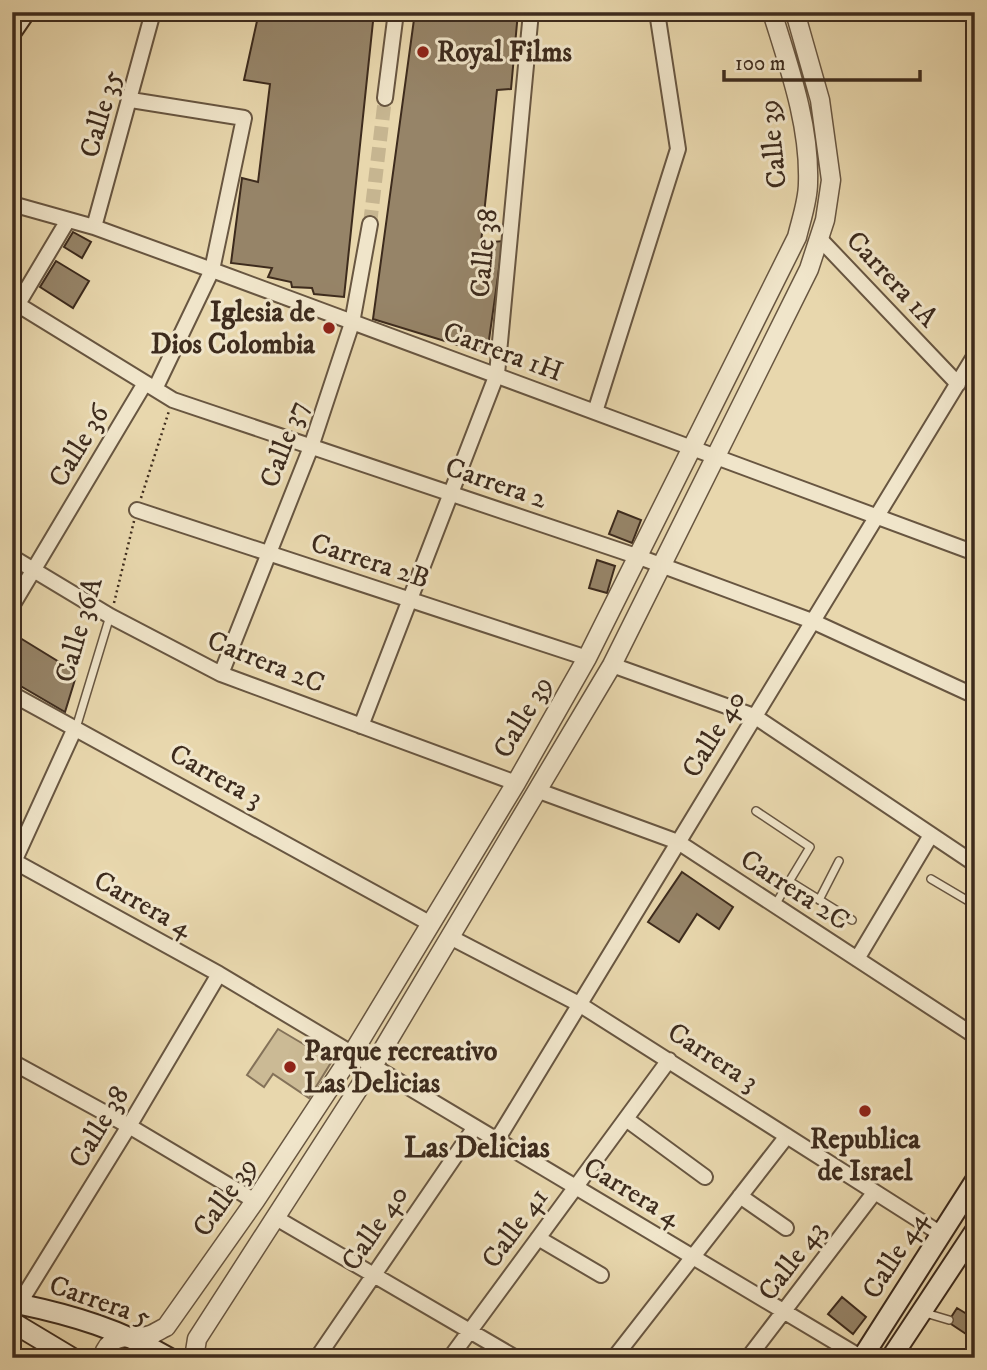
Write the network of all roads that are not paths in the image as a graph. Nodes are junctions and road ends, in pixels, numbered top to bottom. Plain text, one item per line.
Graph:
1 (25, 12) edge
2 (153, 12) edge
3 (396, 12) edge
4 (531, 12) edge
5 (657, 12) edge
6 (772, 12) edge
7 (795, 12) edge
8 (12, 31) edge
9 (385, 98) tunnel mouth
10 (131, 100) junction
11 (820, 100) junction
12 (799, 103) junction
13 (12, 204) edge
14 (68, 220) junction
15 (370, 224) tunnel mouth
16 (94, 228) junction
17 (819, 238) junction
18 (212, 270) junction
19 (14, 306) edge
20 (352, 323) junction
21 (975, 355) edge
22 (497, 374) junction
23 (958, 384) junction
24 (150, 386) junction
25 (595, 412) junction
26 (311, 447) junction
27 (693, 448) junction
28 (715, 456) junction
29 (450, 494) junction
30 (137, 510) road end
31 (876, 516) junction
32 (268, 553) junction
33 (975, 553) edge
34 (12, 557) edge
35 (639, 557) junction
36 (661, 566) junction
37 (34, 570) junction
38 (410, 600) junction
39 (12, 606) edge
40 (110, 616) junction
41 (812, 621) junction
42 (587, 658) junction
43 (612, 665) junction
44 (221, 674) junction
45 (12, 694) edge
46 (975, 695) edge
47 (754, 716) junction
48 (361, 726) junction
49 (75, 728) junction
50 (516, 783) junction
51 (539, 791) junction
52 (756, 811) dead end
53 (931, 835) junction
54 (678, 842) junction
55 (13, 862) edge
56 (839, 862) dead end
57 (975, 864) edge
58 (931, 879) dead end
59 (789, 881) junction
60 (819, 900) junction
61 (774, 905) junction
62 (975, 905) edge
63 (852, 920) dead end
64 (430, 924) junction
65 (450, 937) junction
66 (857, 959) junction
67 (219, 974) junction
68 (579, 1004) junction
69 (975, 1036) edge
70 (352, 1054) junction
71 (669, 1060) junction
72 (12, 1062) edge
73 (373, 1066) junction
74 (626, 1119) junction
75 (129, 1126) junction
76 (475, 1127) junction
77 (787, 1136) junction
78 (497, 1140) junction
79 (705, 1177) dead end
80 (975, 1181) edge
81 (576, 1187) junction
82 (874, 1193) junction
83 (740, 1196) junction
84 (255, 1201) junction
85 (276, 1218) junction
86 (786, 1228) dead end
87 (940, 1234) junction
88 (538, 1238) junction
89 (971, 1243) edge
90 (694, 1257) junction
91 (373, 1275) junction
92 (601, 1275) dead end
93 (14, 1309) edge
94 (784, 1311) junction
95 (921, 1312) junction
96 (949, 1320) dead end
97 (470, 1331) junction
98 (127, 1336) junction
99 (72, 1358) edge
100 (102, 1358) edge
101 (169, 1358) edge
102 (194, 1358) edge
103 (317, 1358) edge
104 (450, 1358) edge
105 (516, 1358) edge
106 (614, 1358) edge
107 (748, 1358) edge
108 (862, 1358) edge
109 (891, 1358) edge

1 - 8 main road
2 - 10 street, Calle 35
3 - 9 street
4 - 22 street, Calle 38
5 - 25 street
6 - 12 street, Calle 39
7 - 11 street, Calle 39
10 - 16 street, Calle 35
10 - 18 street
11 - 12 street
11 - 17 street, Calle 39
12 - 27 street, Calle 39
13 - 14 street, Carrera 1H
14 - 16 street, Carrera 1H
14 - 19 street
15 - 20 street, Calle 37
16 - 18 street, Carrera 1H
17 - 23 street, Carrera 1A
17 - 28 street, Calle 39
18 - 20 street, Carrera 1H
18 - 24 street
19 - 24 street, Carrera 2
20 - 22 street, Carrera 1H
20 - 26 street, Calle 37
21 - 23 street, Calle 40
22 - 25 street, Carrera 1H
22 - 29 street, Calle 38
23 - 31 street, Calle 40
24 - 26 street, Carrera 2
24 - 37 street, Calle 36
25 - 27 street, Carrera 1H
26 - 29 street, Carrera 2
26 - 32 street, Calle 37
27 - 28 street, Carrera 1H
27 - 35 street, Calle 39
28 - 31 street, Carrera 1H
28 - 36 street, Calle 39
29 - 35 street, Carrera 2
29 - 38 street, Calle 38
30 - 32 street, Carrera 2B
31 - 33 street, Carrera 1H
31 - 41 street, Calle 40
32 - 38 street, Carrera 2B
32 - 44 street, Calle 37
34 - 37 street, Carrera 2C
35 - 36 street, Carrera 2
35 - 42 street, Calle 39
36 - 41 street, Carrera 2
36 - 43 street, Calle 39
37 - 39 street, Calle 36
37 - 40 street, Carrera 2C
38 - 42 street, Carrera 2B
38 - 48 street, Calle 38
40 - 44 street, Carrera 2C
40 - 49 lane, Calle 36A
41 - 46 street, Carrera 2
41 - 47 street, Calle 40
42 - 50 street, Calle 39
43 - 47 street
43 - 51 street, Calle 39
44 - 48 street, Carrera 2C
45 - 49 street, Carrera 3
47 - 53 street
47 - 54 street, Calle 40
48 - 50 street, Carrera 2C
49 - 55 street, Calle 36A
49 - 64 street, Carrera 3
50 - 64 street, Calle 39
51 - 54 street, Carrera 2C
51 - 65 street, Calle 39
52 - 59 lane
53 - 57 street
53 - 66 street
54 - 61 street, Carrera 2C
54 - 68 street, Calle 40
55 - 67 street, Carrera 4
56 - 60 lane
58 - 62 lane
59 - 60 lane
59 - 61 lane
60 - 63 lane
61 - 66 street, Carrera 2C
64 - 70 street, Calle 39
65 - 68 street, Carrera 3
65 - 73 street, Calle 39
66 - 69 street, Carrera 2C
67 - 70 street, Carrera 4
67 - 75 street, Calle 38
68 - 71 street, Carrera 3
68 - 78 street, Calle 40
70 - 73 street, Carrera 4
70 - 84 street, Calle 39
71 - 74 street, Calle 41
71 - 77 street, Carrera 3
72 - 75 street
73 - 76 street, Carrera 4
73 - 85 street, Calle 39
74 - 79 street
74 - 81 street, Calle 41
75 - 84 street
75 - 93 street, Calle 38
76 - 78 street, Carrera 4
76 - 91 street, Calle 40
77 - 82 street, Carrera 3
77 - 83 street
78 - 81 street, Carrera 4
80 - 87 main road, Calle 44
81 - 88 street, Calle 41
81 - 90 street, Carrera 4
82 - 87 street, Carrera 3
82 - 94 street, Calle 43
83 - 86 street
83 - 90 street
84 - 98 street, Calle 39
85 - 91 street
85 - 102 street, Calle 39
87 - 108 main road, Calle 44
88 - 92 street
88 - 97 street, Calle 41
89 - 95 main road, Calle 44
90 - 94 street, Carrera 4
90 - 106 street
91 - 97 street
91 - 103 street, Calle 40
93 - 98 main road, Carrera 5
93 - 99 main road, Carrera 5
94 - 107 street, Calle 43
94 - 108 street, Carrera 4
95 - 96 lane
95 - 109 main road, Calle 44
97 - 104 street, Calle 41
97 - 105 street
98 - 100 street
98 - 101 main road, Carrera 5

